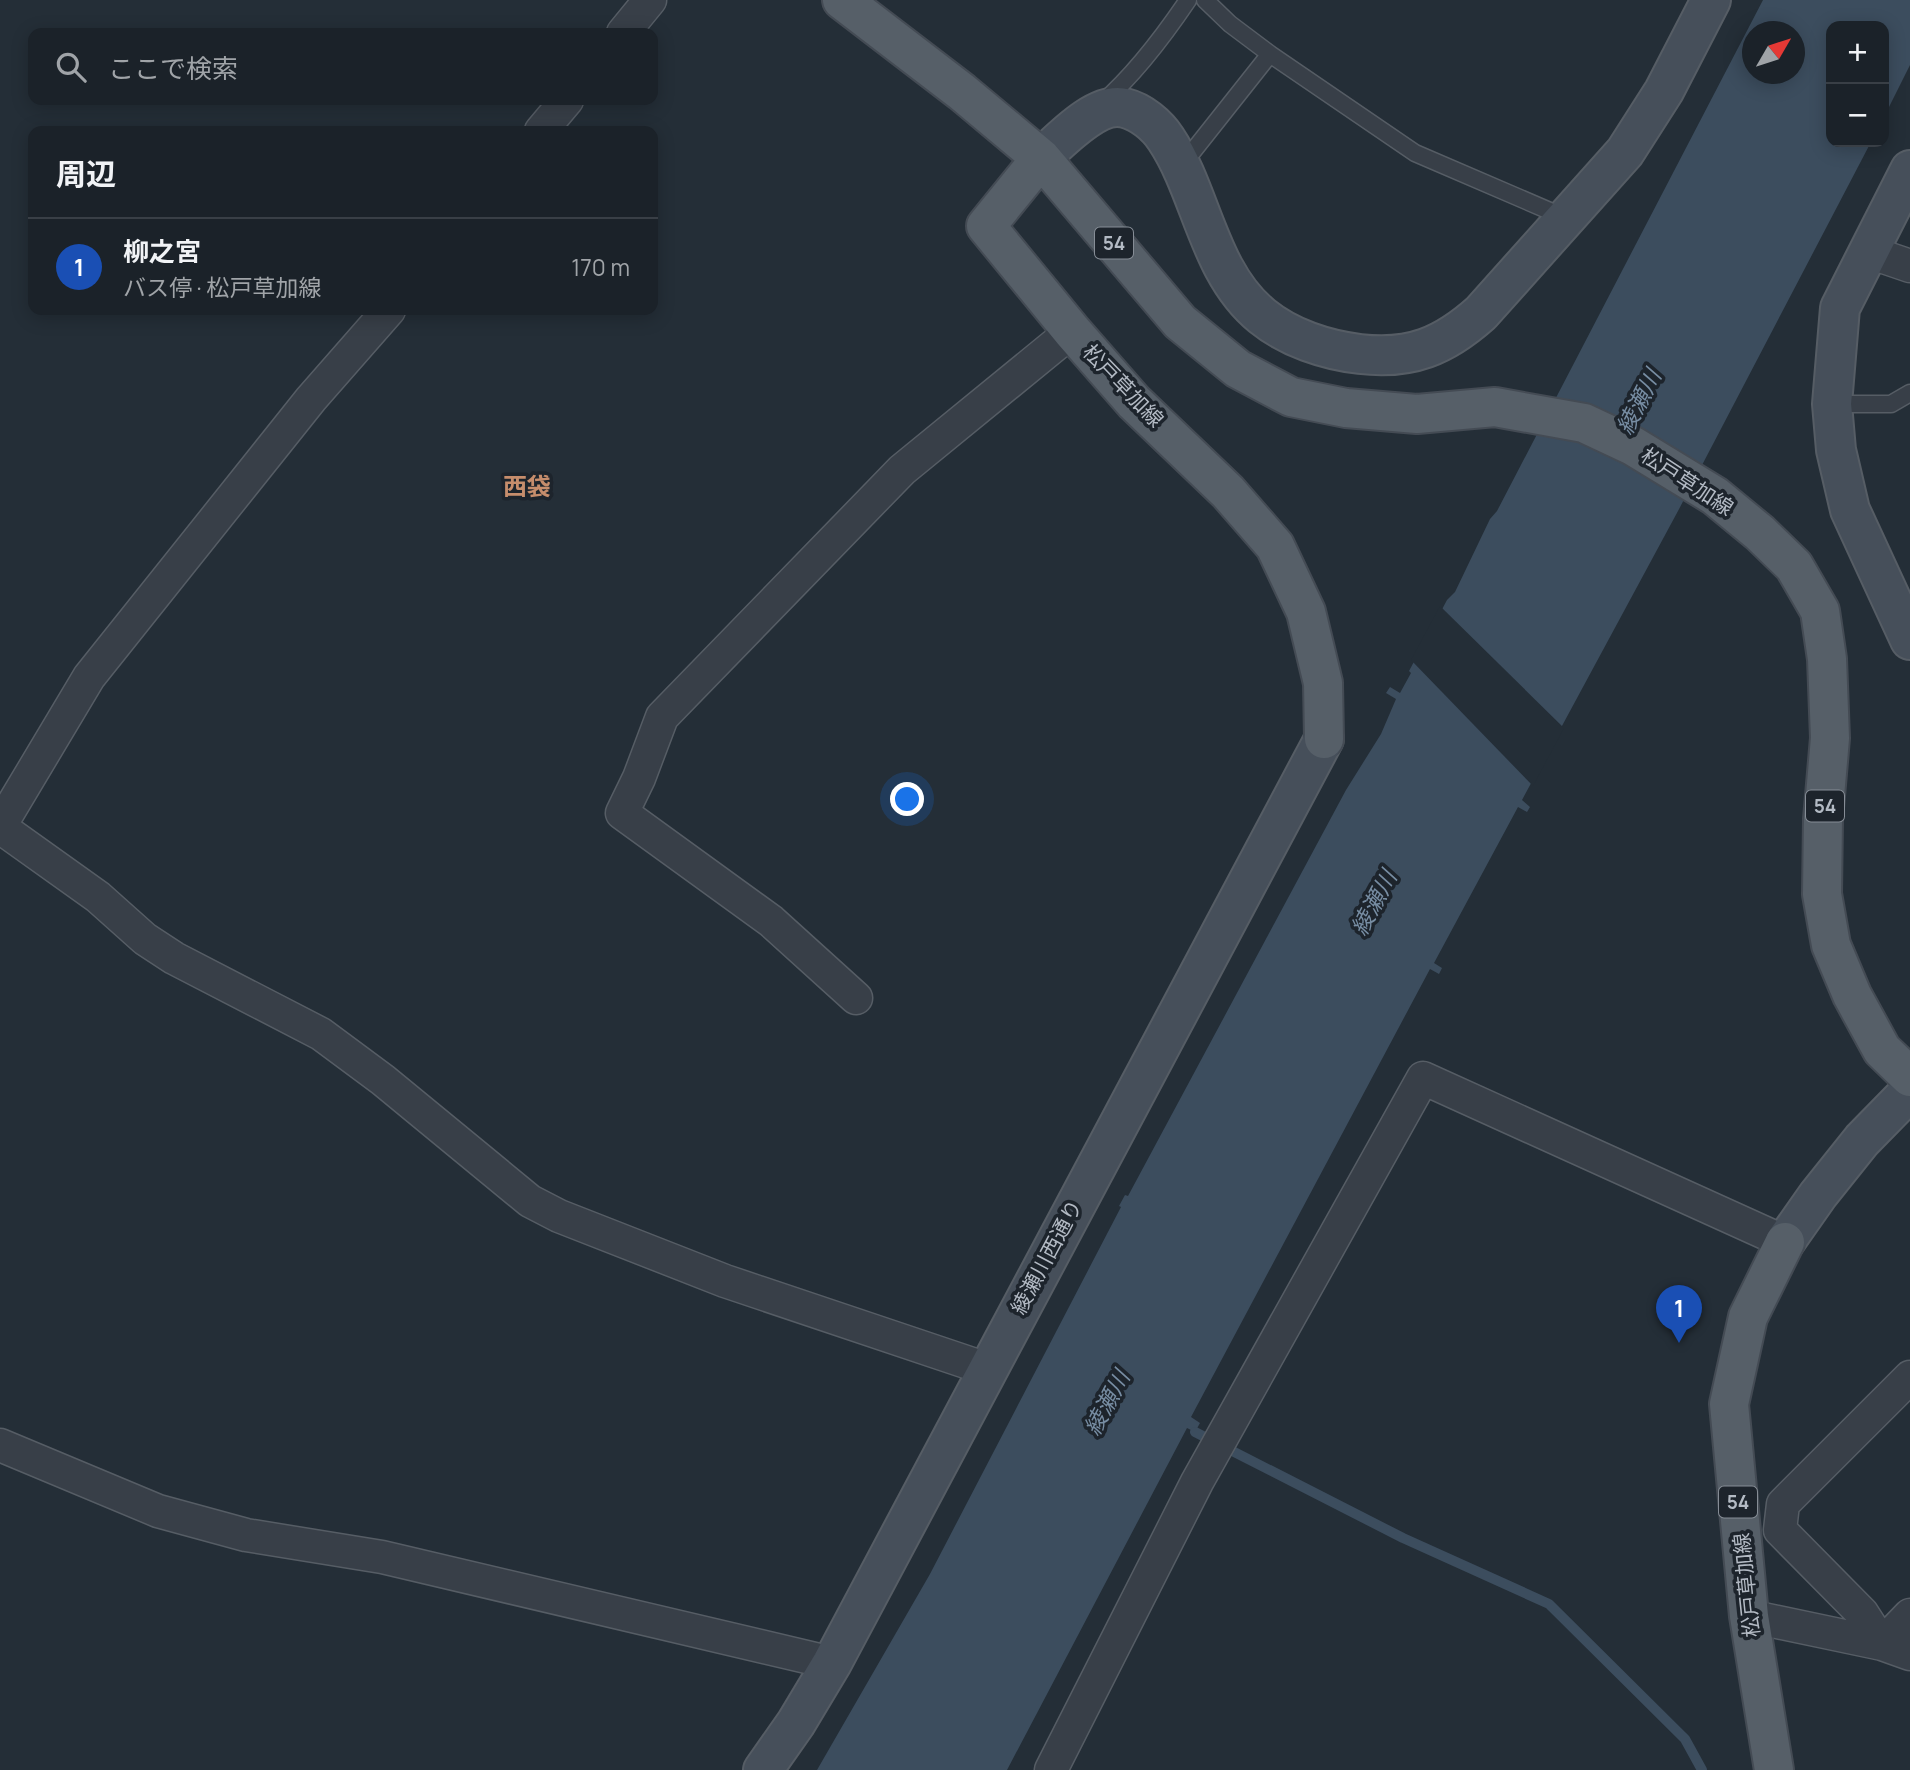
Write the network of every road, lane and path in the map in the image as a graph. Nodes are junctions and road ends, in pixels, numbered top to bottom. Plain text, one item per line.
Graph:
1 (650, 0) edge
2 (842, 0) edge
3 (1188, 0) edge
4 (1205, 0) edge
5 (1711, 0) edge
6 (627, 28) edge
7 (1270, 54) junction
8 (563, 105) edge
9 (1079, 123) junction
10 (545, 126) edge
11 (1041, 158) junction
12 (1180, 167) junction
13 (1910, 170) edge
14 (1566, 218) junction
15 (1869, 252) junction
16 (1910, 267) edge
17 (385, 315) edge
18 (1072, 331) junction
19 (1910, 393) edge
20 (1832, 404) junction
21 (1910, 640) edge
22 (1324, 739) joint
23 (0, 826) edge
24 (856, 998) dead end
25 (1910, 1077) edge
26 (1910, 1091) edge
27 (1785, 1242) junction
28 (987, 1369) junction
29 (1910, 1377) edge
30 (0, 1445) edge
31 (1910, 1615) edge
32 (1749, 1616) junction
33 (1896, 1649) edge
34 (832, 1662) junction
35 (763, 1770) edge
36 (1051, 1770) edge
37 (1774, 1770) edge

1 - 6 street
2 - 11 main road, 松戸草加線 / 54
3 - 9 lane
4 - 7 lane
5 - 14 street
7 - 12 lane
7 - 14 lane
8 - 10 street
9 - 11 street
9 - 12 street
11 - 18 main road, 松戸草加線
11 - 25 main road, 松戸草加線 / 54
12 - 14 street
13 - 15 street
15 - 16 street
15 - 20 street
17 - 23 street
18 - 22 main road, 松戸草加線
18 - 24 street
19 - 20 lane
20 - 21 street
22 - 28 street, 綾瀬川西通り
23 - 28 street
26 - 27 street
27 - 32 main road, 松戸草加線 / 54
27 - 36 street
28 - 34 street, 綾瀬川西通り
29 - 33 street
30 - 34 street
31 - 33 street
32 - 33 street
32 - 37 main road, 松戸草加線 / 54
34 - 35 street, 綾瀬川西通り

